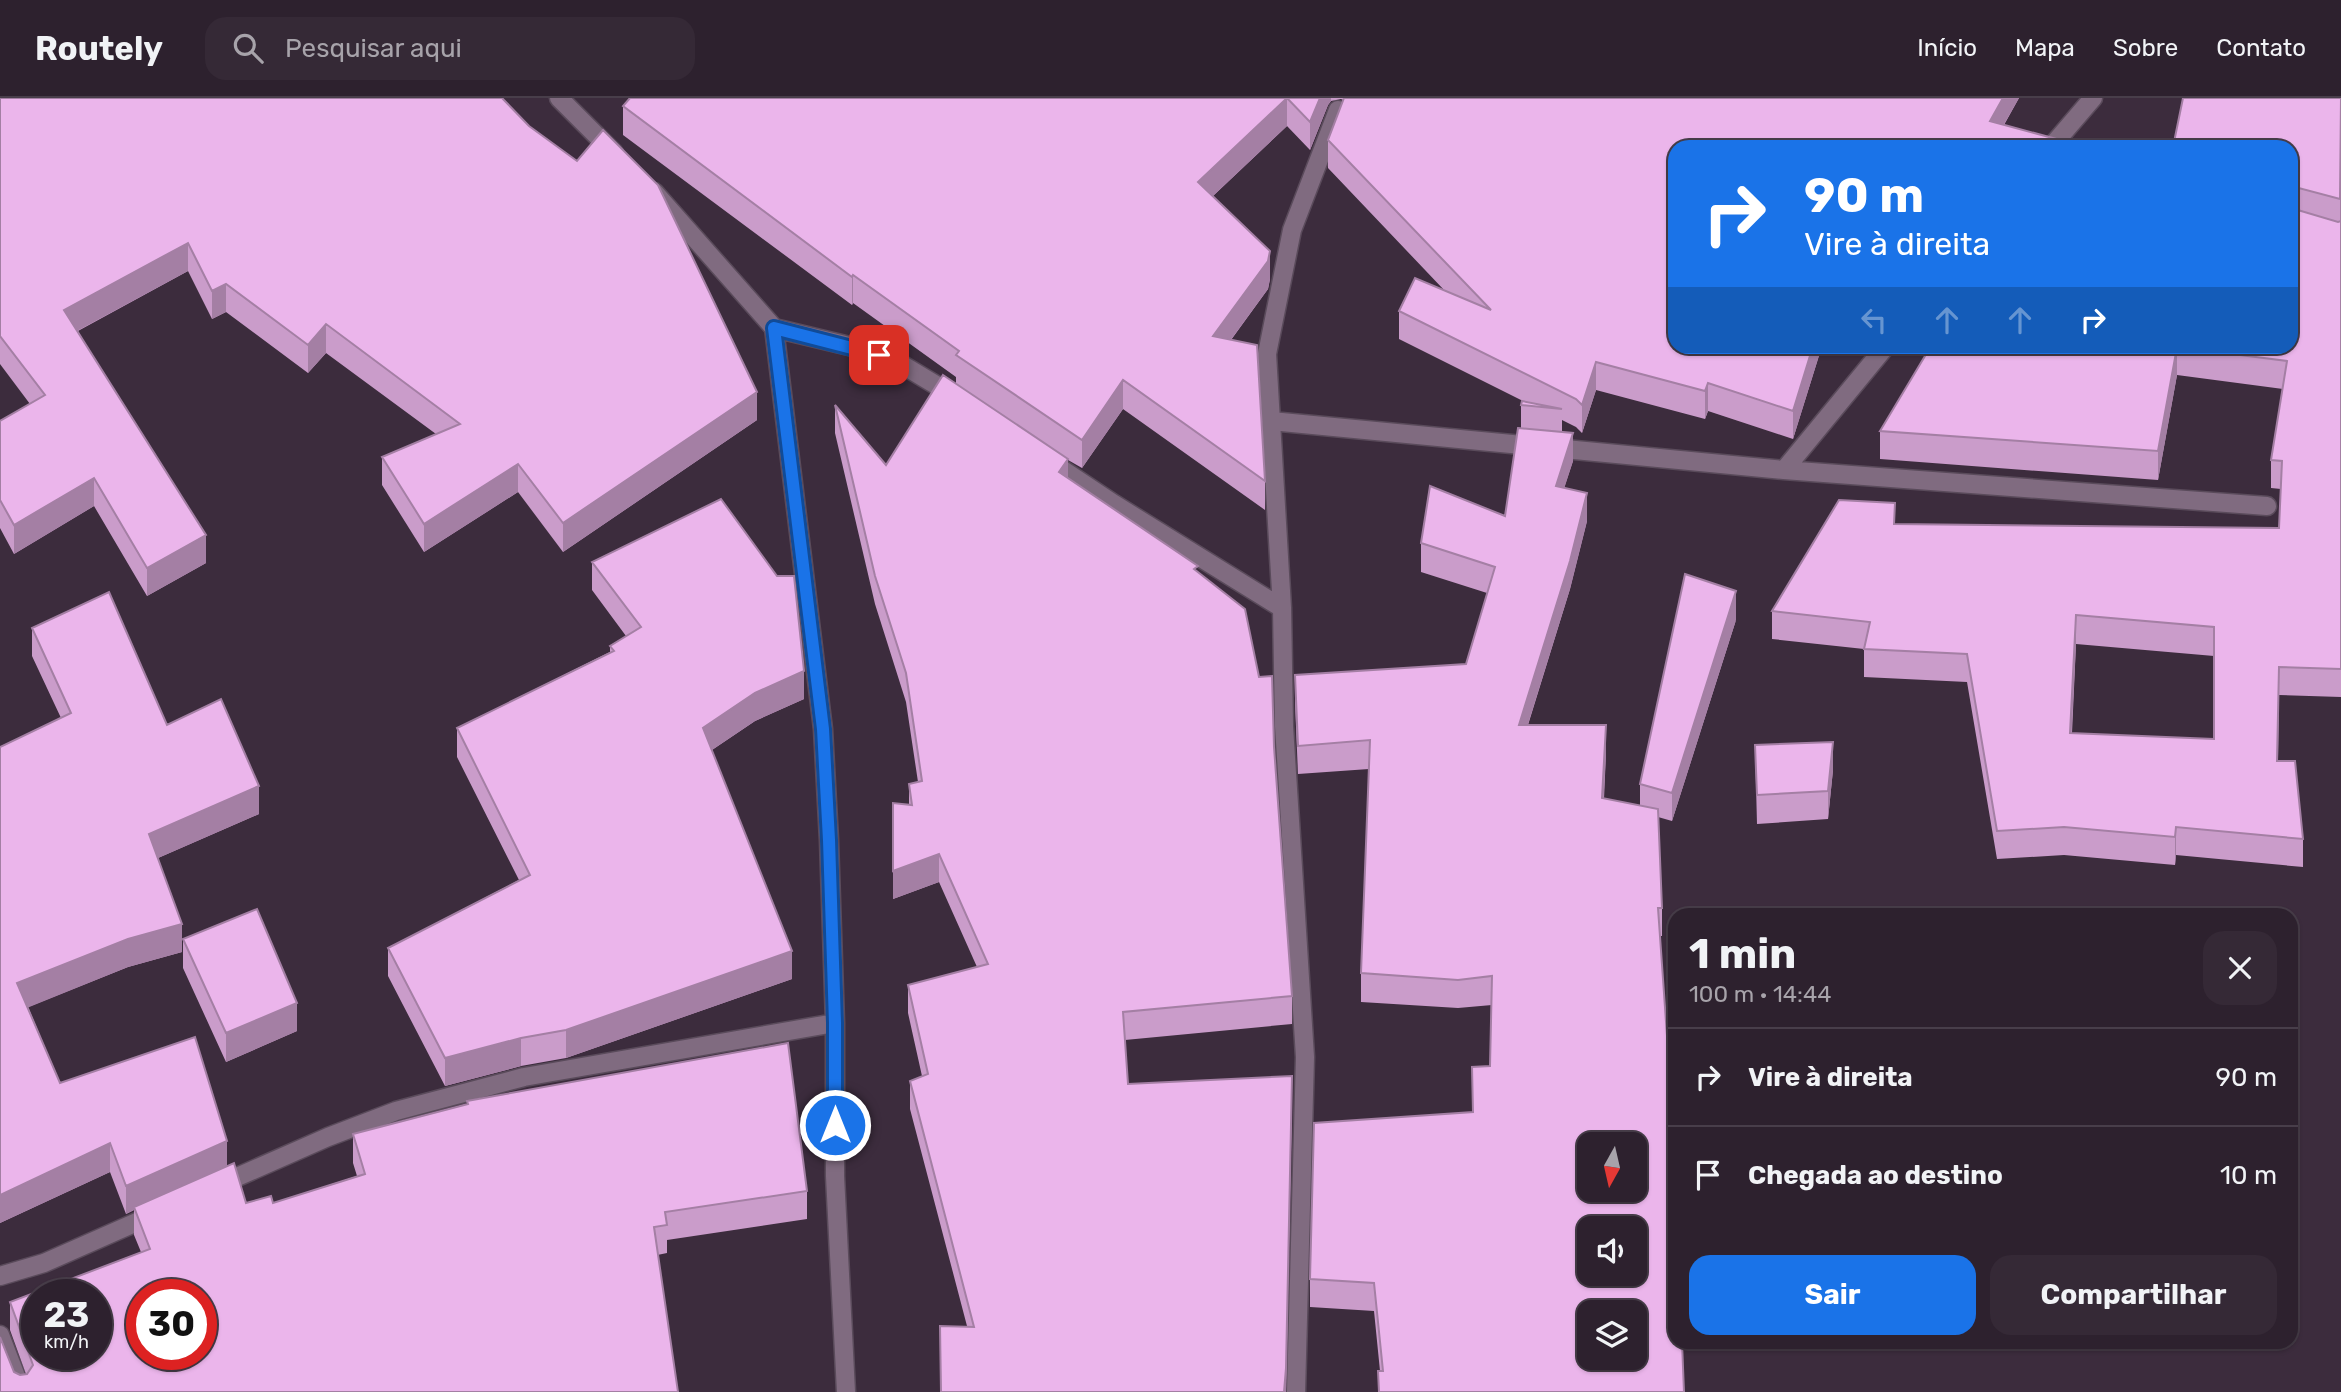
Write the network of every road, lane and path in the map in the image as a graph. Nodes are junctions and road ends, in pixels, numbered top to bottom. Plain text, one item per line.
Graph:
1 (559, 98) edge
2 (2094, 98) edge
3 (1338, 110) edge
4 (2057, 140) edge
5 (623, 162) edge
6 (641, 180) edge
7 (774, 328) junction
8 (1879, 354) edge
9 (967, 405) edge
10 (1271, 421) junction
11 (1035, 451) edge
12 (1784, 470) junction
13 (2267, 506) dead end
14 (1282, 608) junction
15 (835, 1023) junction
16 (205, 1192) edge
17 (168, 1208) edge
18 (0, 1276) edge
19 (0, 1335) edge
20 (22, 1392) edge
21 (846, 1392) edge
22 (1296, 1392) edge

1 - 5 street
2 - 4 street
3 - 10 street
6 - 7 street
7 - 9 street
7 - 15 street
8 - 12 street
10 - 12 street
10 - 14 street
11 - 14 street
12 - 13 street
14 - 22 street
15 - 16 street
15 - 21 street
17 - 18 street
19 - 20 street

